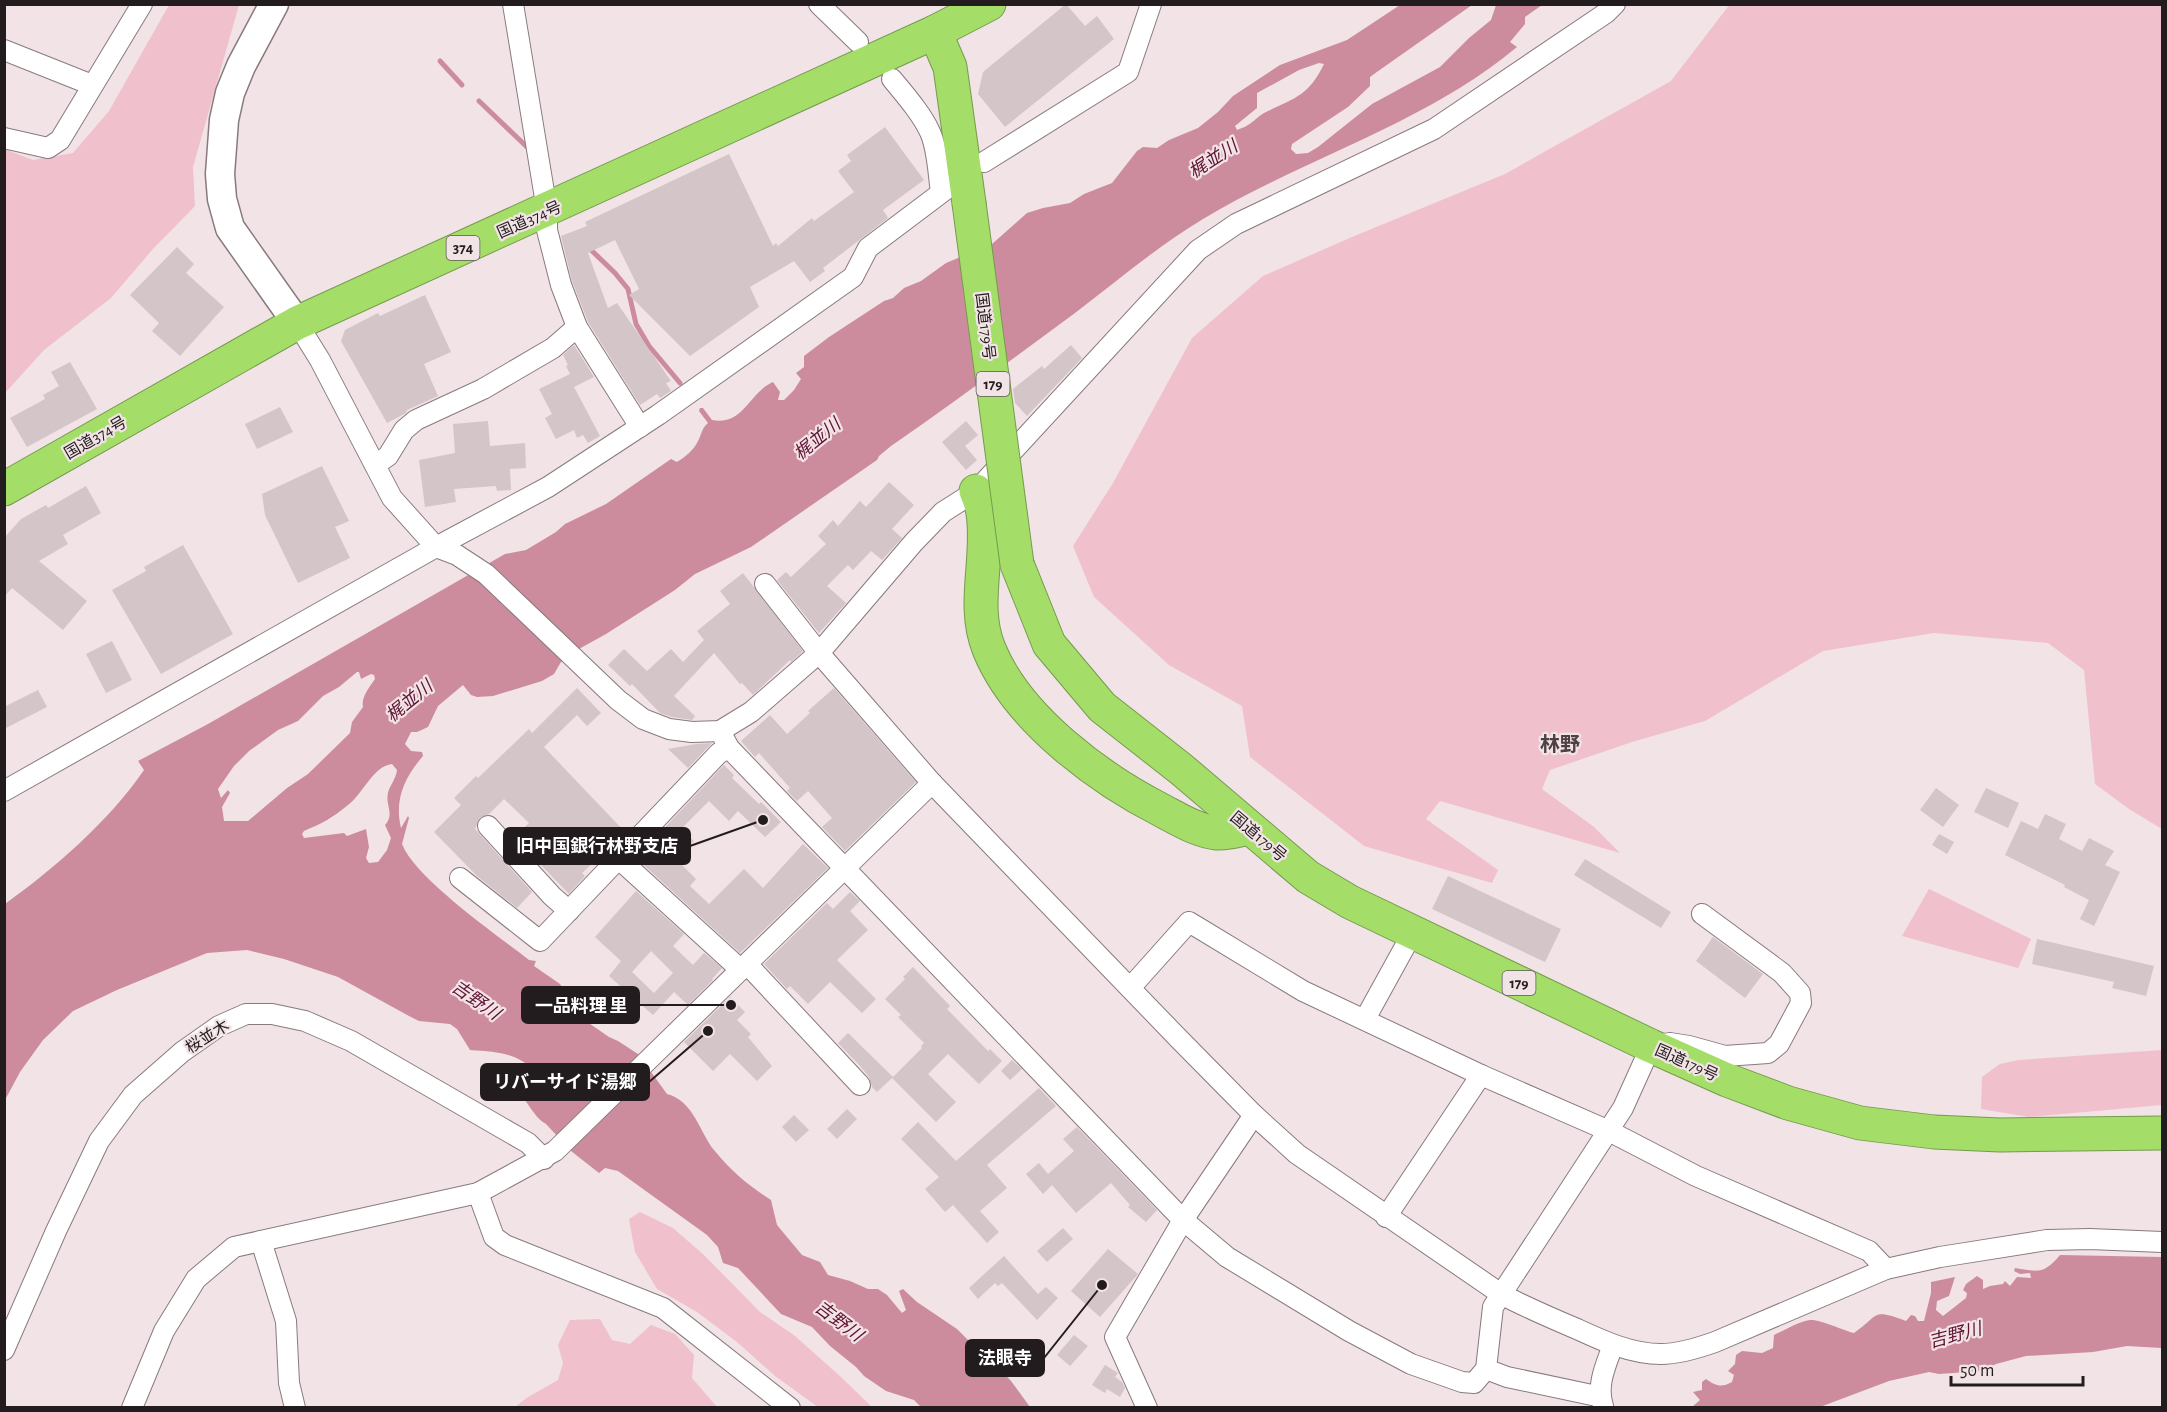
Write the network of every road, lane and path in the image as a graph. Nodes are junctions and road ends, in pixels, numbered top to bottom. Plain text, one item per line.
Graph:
1 (142, 4) edge
2 (274, 4) edge
3 (513, 4) edge
4 (819, 4) edge
5 (989, 4) edge
6 (1151, 4) edge
7 (1615, 4) edge
8 (935, 32) junction
9 (858, 42) dead end
10 (4, 50) edge
11 (892, 79) dead end
12 (92, 85) junction
13 (4, 138) edge
14 (984, 162) dead end
15 (953, 194) junction
16 (547, 210) junction
17 (297, 323) junction
18 (577, 327) junction
19 (640, 428) junction
20 (375, 465) junction
21 (4, 489) edge
22 (976, 491) junction
23 (436, 548) junction
24 (765, 584) dead end
25 (819, 653) junction
26 (725, 739) junction
27 (932, 783) junction
28 (4, 791) edge
29 (488, 826) dead end
30 (1249, 828) junction
31 (618, 858) junction
32 (845, 868) junction
33 (460, 878) dead end
34 (569, 911) junction
35 (1702, 914) dead end
36 (1413, 932) junction
37 (744, 967) junction
38 (1130, 988) junction
39 (1365, 1019) junction
40 (1651, 1046) junction
41 (1481, 1075) junction
42 (860, 1085) dead end
43 (1254, 1115) junction
44 (1609, 1131) junction
45 (2163, 1133) edge
46 (550, 1155) junction
47 (478, 1193) junction
48 (1386, 1217) junction
49 (1183, 1220) junction
50 (261, 1241) junction
51 (2163, 1242) edge
52 (1886, 1269) junction
53 (1501, 1294) junction
54 (1613, 1345) junction
55 (4, 1350) edge
56 (1486, 1369) junction
57 (1602, 1403) edge
58 (132, 1407) edge
59 (295, 1407) edge
60 (790, 1407) edge
61 (1147, 1407) edge

1 - 12 street
2 - 17 street
3 - 16 street
4 - 9 street
5 - 8 highway
6 - 14 street
7 - 22 street
8 - 15 highway, 国道179号 / 179
8 - 16 highway, 国道374号 / 374
10 - 12 street
11 - 15 street
12 - 13 street
15 - 19 street
15 - 30 highway, 国道179号 / 179, bridge
16 - 17 highway, 国道374号 / 374
16 - 18 street
17 - 20 street
17 - 21 highway, 国道374号 / 374
18 - 19 street
18 - 20 street
19 - 23 street
20 - 23 street
22 - 25 street
22 - 30 highway
23 - 26 street
23 - 28 street
24 - 25 street
25 - 26 street
25 - 27 street
26 - 31 street
26 - 32 street
27 - 32 street
27 - 38 street
29 - 34 street
30 - 36 highway, 国道179号 / 179
31 - 34 street
31 - 37 street
32 - 37 street
32 - 49 street
33 - 34 street
35 - 40 street
36 - 39 street
36 - 40 highway, 国道179号 / 179
37 - 42 street
37 - 46 street
38 - 39 street
38 - 43 street
39 - 41 street
40 - 44 street
40 - 45 highway, 国道179号 / 179
41 - 44 street
41 - 48 street
43 - 48 street
43 - 49 street
44 - 52 street
44 - 53 street
46 - 47 street
46 - 55 street, 桜並木
47 - 50 street
47 - 60 street
48 - 53 street
49 - 56 street
49 - 61 street
50 - 58 street
50 - 59 street
51 - 52 street
52 - 54 street
53 - 54 street
53 - 56 street
54 - 57 street
56 - 57 street

